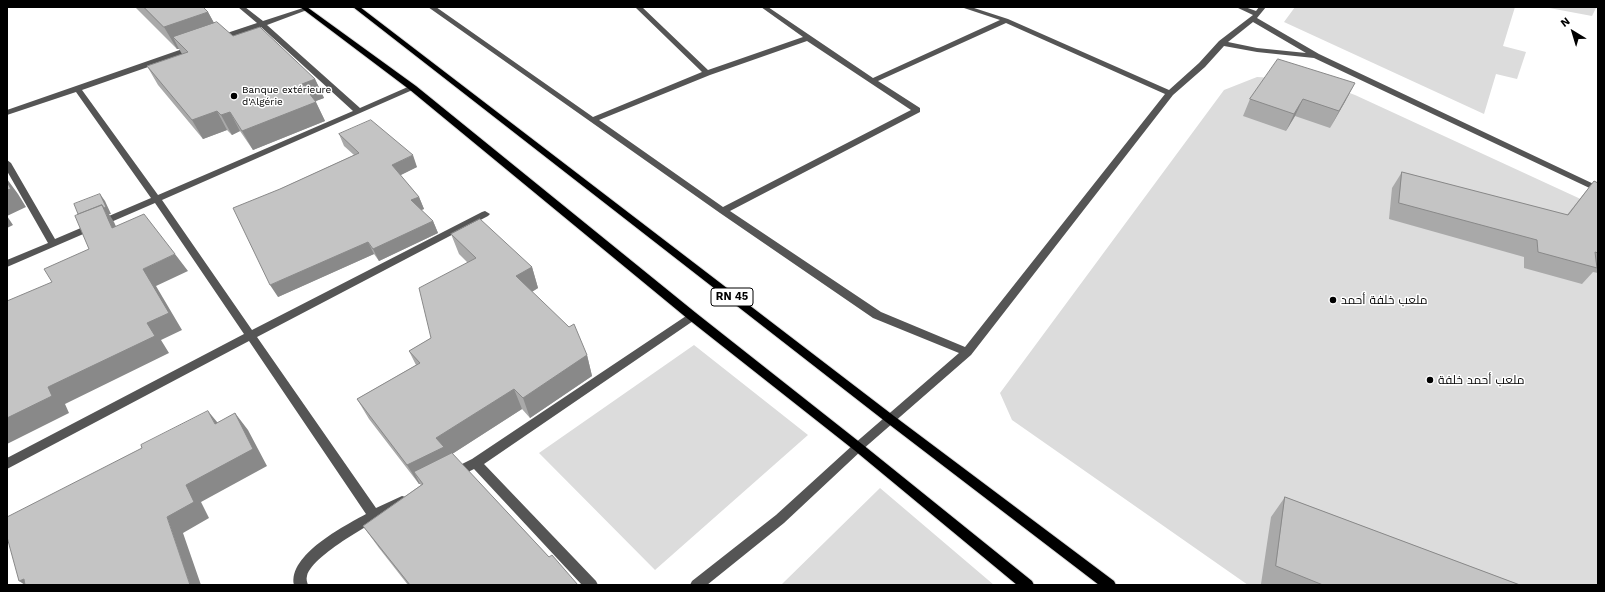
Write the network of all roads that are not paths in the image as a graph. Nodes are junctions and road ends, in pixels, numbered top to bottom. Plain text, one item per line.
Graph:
1 (241, 7) edge
2 (356, 7) edge
3 (431, 7) edge
4 (638, 7) edge
5 (764, 7) edge
6 (964, 7) edge
7 (1239, 7) edge
8 (304, 8) edge
9 (1258, 13) edge
10 (1006, 20) junction
11 (262, 24) junction
12 (808, 38) junction
13 (1222, 44) junction
14 (1316, 56) junction
15 (707, 73) junction
16 (872, 81) junction
17 (77, 88) junction
18 (414, 88) junction
19 (1170, 93) junction
20 (358, 111) junction
21 (7, 113) edge
22 (592, 120) junction
23 (7, 163) edge
24 (1598, 189) edge
25 (157, 200) junction
26 (723, 212) junction
27 (485, 214) dead end
28 (54, 244) junction
29 (7, 264) edge
30 (692, 316) junction
31 (250, 336) junction
32 (967, 352) junction
33 (890, 419) junction
34 (858, 447) junction
35 (476, 463) junction
36 (7, 464) edge
37 (442, 480) edge
38 (415, 494) edge
39 (374, 515) junction
40 (301, 585) edge
41 (591, 585) edge
42 (697, 585) edge
43 (1027, 585) edge
44 (1109, 585) edge

1 - 11 street
2 - 33 main road, RN 45
3 - 22 street
4 - 15 street
5 - 12 street
6 - 10 street
7 - 9 street
8 - 11 street
8 - 18 main road
9 - 13 street
9 - 14 street
10 - 16 street
10 - 19 street
11 - 17 street
11 - 20 street
12 - 15 street
12 - 16 street
13 - 14 street
13 - 19 street
14 - 24 street
15 - 22 street
16 - 26 street
17 - 21 street
17 - 25 street
18 - 20 street
18 - 30 main road
19 - 32 street
20 - 25 street
22 - 26 street
23 - 28 street
25 - 28 street
25 - 31 street
26 - 32 street
27 - 31 street
28 - 29 street
30 - 34 main road
30 - 35 street
31 - 36 street
31 - 39 street
32 - 33 street
33 - 34 street
33 - 44 main road, RN 45
34 - 42 street
34 - 43 main road
35 - 37 street
35 - 41 street
38 - 39 street
39 - 40 street

